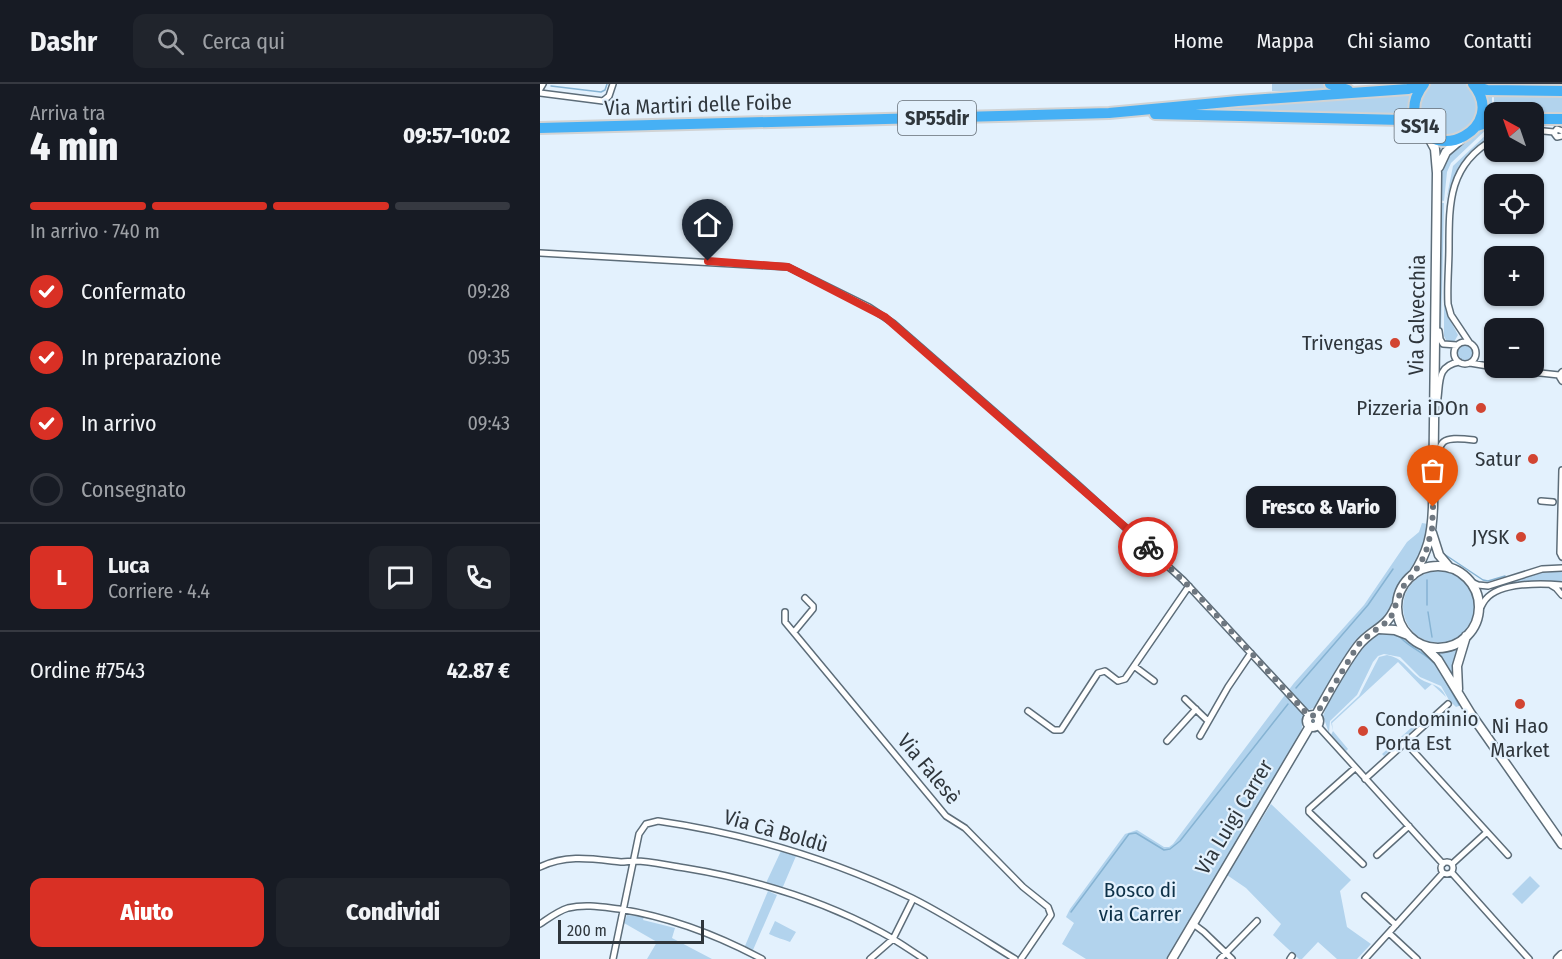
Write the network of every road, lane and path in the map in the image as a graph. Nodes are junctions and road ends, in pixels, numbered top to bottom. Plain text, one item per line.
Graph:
1 (543, 84) edge
2 (613, 84) edge
3 (1330, 84) edge
4 (1423, 84) edge
5 (1474, 85) edge
6 (540, 91) edge
7 (1562, 91) edge
8 (1372, 92) junction
9 (1109, 113) junction
10 (1544, 119) edge
11 (1562, 119) edge
12 (1484, 124) edge
13 (1477, 126) junction
14 (540, 128) edge
15 (1424, 130) junction
16 (1562, 130) edge
17 (1544, 131) edge
18 (1554, 132) junction
19 (1562, 136) edge
20 (1461, 138) junction
21 (1484, 146) edge
22 (1437, 173) junction
23 (540, 253) edge
24 (1435, 268) junction
25 (1459, 329) junction
26 (1468, 342) junction
27 (1458, 345) junction
28 (1476, 353) junction
29 (1460, 362) junction
30 (1468, 363) junction
31 (1484, 363) edge
32 (1484, 366) edge
33 (1544, 374) edge
34 (1561, 376) edge
35 (1434, 411) junction
36 (1474, 440) dead end
37 (1562, 470) edge
38 (1433, 491) junction
39 (1541, 501) dead end
40 (1553, 502) dead end
41 (1432, 529) junction
42 (1561, 555) edge
43 (1451, 568) junction
44 (1562, 568) edge
45 (1413, 575) junction
46 (1469, 581) junction
47 (1540, 584) junction
48 (1562, 585) edge
49 (1189, 586) junction
50 (1562, 595) edge
51 (805, 598) dead end
52 (1398, 601) junction
53 (785, 612) dead end
54 (1478, 612) junction
55 (777, 620) dead end
56 (785, 622) junction
57 (1379, 629) junction
58 (794, 632) junction
59 (1408, 635) junction
60 (1466, 636) junction
61 (1422, 645) junction
62 (1251, 653) junction
63 (1134, 666) junction
64 (1154, 681) dead end
65 (1459, 695) junction
66 (1185, 699) dead end
67 (1448, 704) dead end
68 (1196, 709) junction
69 (1028, 711) dead end
70 (1312, 715) junction
71 (1208, 721) junction
72 (1313, 726) junction
73 (1200, 736) dead end
74 (1167, 741) dead end
75 (1405, 742) junction
76 (1355, 768) junction
77 (1365, 779) junction
78 (1409, 826) junction
79 (1487, 832) junction
80 (1562, 844) edge
81 (1377, 855) dead end
82 (1508, 855) dead end
83 (633, 862) junction
84 (1364, 864) dead end
85 (1443, 864) junction
86 (1452, 864) junction
87 (540, 867) edge
88 (1443, 873) junction
89 (1452, 873) junction
90 (1365, 896) dead end
91 (913, 899) junction
92 (623, 910) junction
93 (1051, 915) junction
94 (1058, 919) dead end
95 (1257, 921) dead end
96 (1192, 923) junction
97 (540, 924) edge
98 (1396, 925) junction
99 (1389, 933) junction
100 (893, 939) junction
101 (1226, 953) junction
102 (1562, 955) edge
103 (613, 959) edge
104 (762, 959) edge
105 (870, 959) edge
106 (924, 959) edge
107 (1015, 959) edge
108 (1021, 959) edge
109 (1172, 959) edge
110 (1220, 959) edge
111 (1232, 959) edge
112 (1365, 959) edge
113 (1417, 959) edge
114 (1529, 959) edge
115 (1558, 959) edge

1 - 6 street
2 - 6 street
3 - 8 highway
4 - 8 highway, Via Martiri delle Foibe / SP55dir
4 - 15 highway, SS14
5 - 7 highway
5 - 13 highway, SS14
8 - 9 highway, Via Martiri delle Foibe / SP55dir
9 - 14 highway, Via Martiri delle Foibe / SP55dir
9 - 15 highway, Via Martiri delle Foibe / SP55dir
10 - 11 highway
12 - 13 highway
13 - 20 highway, SS14
15 - 20 highway, SS14
15 - 22 main road, Via Calvecchia
16 - 18 street
17 - 18 street
18 - 19 street
20 - 22 main road, Via Calvecchia
21 - 25 street
22 - 24 main road, Via Calvecchia
23 - 49 street
24 - 27 street
24 - 35 main road, Via Calvecchia
25 - 26 street
25 - 27 street
26 - 27 street
26 - 28 street
27 - 29 street
28 - 30 street
28 - 31 street
29 - 30 street
29 - 35 street
30 - 32 street
33 - 34 street
35 - 38 main road, Via Calvecchia
36 - 38 street
37 - 42 street
38 - 41 main road, Via Calvecchia
39 - 40 street
41 - 43 main road, Via Calvecchia
41 - 45 main road, Via Calvecchia
43 - 45 main road
43 - 46 main road
44 - 46 street
45 - 52 main road
46 - 54 main road
47 - 48 street
47 - 50 street
47 - 54 street
49 - 62 street
49 - 63 street
51 - 58 street
52 - 57 main road
52 - 59 main road
53 - 56 street
54 - 60 main road
55 - 56 street
56 - 58 street, Via Falesè
57 - 59 main road
57 - 70 main road
58 - 93 street, Via Falesè
59 - 61 main road
60 - 61 main road
60 - 65 main road
61 - 65 main road
62 - 70 street
62 - 71 street
63 - 64 street
63 - 69 street
65 - 80 main road
66 - 68 street
67 - 75 street
68 - 71 street
68 - 74 street
70 - 72 main road
71 - 73 street
72 - 76 street
72 - 96 main road, Via Luigi Carrer
75 - 77 street
75 - 79 street
76 - 77 street
76 - 84 street
77 - 78 street
78 - 81 street
78 - 85 street
79 - 82 street
79 - 86 street
83 - 87 street
83 - 91 street, Via Cà Boldù
83 - 92 street, Via Cà Boldù
83 - 100 street
85 - 86 street
85 - 88 street
86 - 89 street
88 - 89 street
88 - 98 street
89 - 114 street
90 - 98 street
91 - 100 street
91 - 107 street, Via Cà Boldù
92 - 97 street
92 - 103 street, Via Cà Boldù
92 - 104 street
93 - 94 street, Via Falesè
93 - 108 street
95 - 101 street
96 - 101 street
96 - 109 main road, Via Luigi Carrer
98 - 99 street
99 - 112 street
99 - 113 street
100 - 105 street
100 - 106 street
101 - 110 street
101 - 111 street
102 - 115 main road

